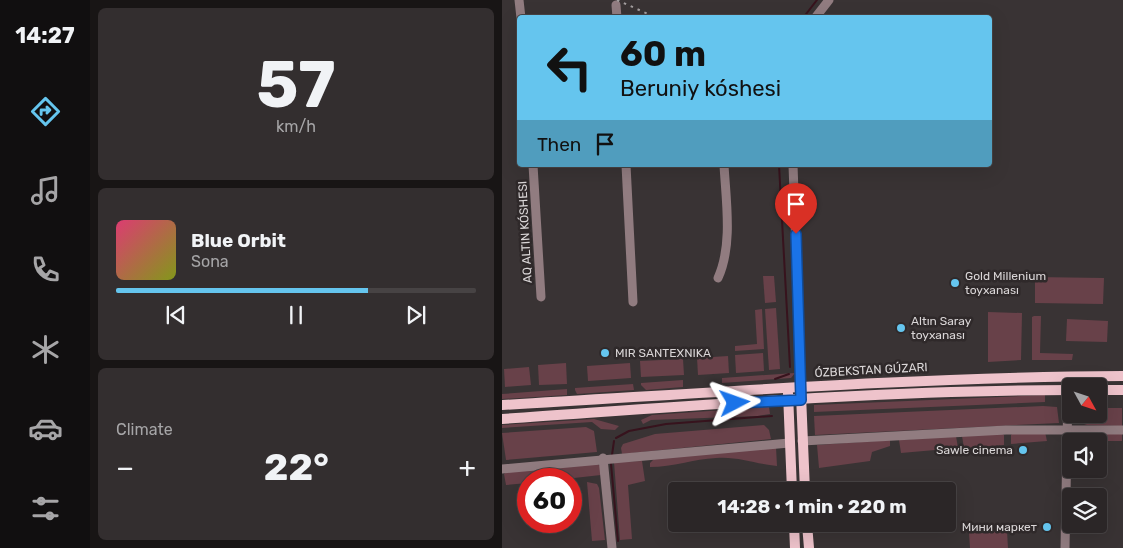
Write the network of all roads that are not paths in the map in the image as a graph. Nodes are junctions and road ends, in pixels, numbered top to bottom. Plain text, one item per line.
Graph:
1 (520, 0) edge
2 (829, 0) edge
3 (616, 5) dead end
4 (521, 15) edge
5 (617, 15) edge
6 (817, 15) edge
7 (533, 167) edge
8 (626, 167) edge
9 (724, 167) edge
10 (793, 167) edge
11 (718, 278) dead end
12 (541, 297) dead end
13 (633, 302) dead end
14 (1122, 376) edge
15 (801, 386) junction
16 (788, 387) junction
17 (1062, 390) edge
18 (1107, 390) edge
19 (1122, 390) edge
20 (788, 400) junction
21 (801, 400) junction
22 (502, 406) edge
23 (800, 415) junction
24 (788, 417) junction
25 (502, 419) edge
26 (1067, 423) edge
27 (1067, 428) junction
28 (1122, 430) edge
29 (802, 441) junction
30 (789, 443) junction
31 (603, 458) junction
32 (502, 469) edge
33 (791, 482) edge
34 (804, 482) edge
35 (794, 532) edge
36 (808, 532) edge
37 (612, 548) edge
38 (795, 548) edge
39 (809, 548) edge
40 (1065, 548) edge

1 - 4 street
2 - 6 street
3 - 5 street
7 - 12 street
8 - 13 street
9 - 11 street
10 - 15 street
14 - 15 main road
15 - 16 main road
15 - 21 main road
16 - 20 main road
16 - 22 main road
17 - 21 main road
18 - 19 main road
20 - 21 main road
20 - 24 main road
20 - 25 main road
21 - 23 main road
23 - 24 main road
23 - 29 main road
24 - 30 main road
26 - 27 street
27 - 28 street
27 - 29 street
27 - 40 street
29 - 34 main road
30 - 31 street
30 - 33 main road
31 - 32 street
31 - 37 street
35 - 38 main road
36 - 39 main road

